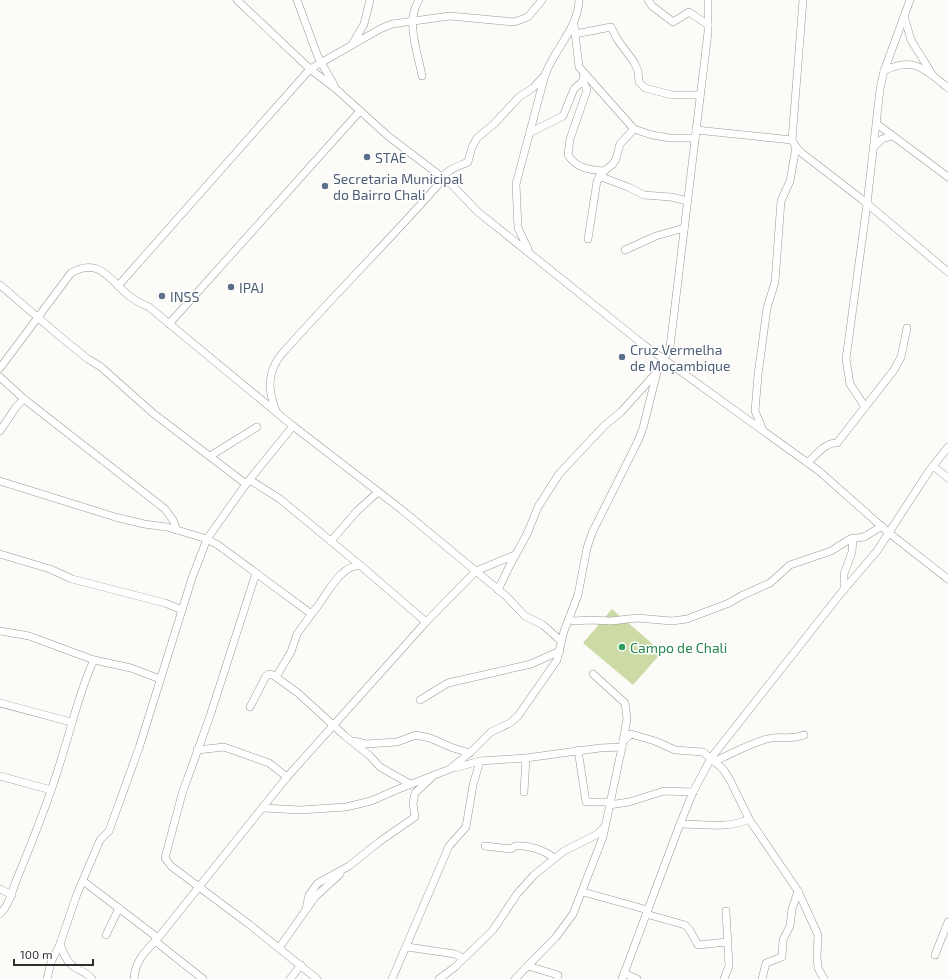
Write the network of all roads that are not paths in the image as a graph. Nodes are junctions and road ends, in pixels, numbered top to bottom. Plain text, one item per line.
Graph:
1 (237, 0) edge
2 (297, 0) edge
3 (370, 0) edge
4 (420, 0) edge
5 (542, 0) edge
6 (579, 0) edge
7 (648, 0) edge
8 (708, 0) edge
9 (803, 0) edge
10 (910, 0) edge
11 (904, 16) junction
12 (413, 22) junction
13 (574, 24) junction
14 (708, 25) junction
15 (574, 34) junction
16 (349, 48) junction
17 (321, 62) junction
18 (310, 69) junction
19 (582, 71) junction
20 (884, 71) junction
21 (545, 75) junction
22 (422, 76) dead end
23 (933, 76) junction
24 (584, 81) junction
25 (948, 88) edge
26 (336, 89) junction
27 (700, 95) junction
28 (360, 110) junction
29 (877, 124) junction
30 (634, 129) junction
31 (696, 130) junction
32 (531, 132) junction
33 (892, 136) junction
34 (695, 138) junction
35 (792, 140) junction
36 (796, 147) junction
37 (874, 147) junction
38 (602, 174) junction
39 (441, 177) junction
40 (948, 177) edge
41 (687, 201) junction
42 (867, 204) junction
43 (684, 228) junction
44 (588, 239) dead end
45 (625, 250) dead end
46 (532, 254) junction
47 (948, 272) edge
48 (0, 285) edge
49 (118, 286) junction
50 (39, 318) junction
51 (169, 324) junction
52 (907, 328) dead end
53 (663, 359) junction
54 (0, 368) edge
55 (657, 372) junction
56 (0, 377) edge
57 (24, 399) junction
58 (865, 407) junction
59 (276, 412) junction
60 (293, 426) junction
61 (257, 427) dead end
62 (762, 430) junction
63 (0, 431) edge
64 (948, 447) edge
65 (210, 456) junction
66 (808, 463) junction
67 (933, 466) junction
68 (948, 478) edge
69 (0, 480) edge
70 (248, 482) junction
71 (378, 492) junction
72 (882, 526) junction
73 (177, 530) junction
74 (889, 533) junction
75 (196, 537) junction
76 (853, 538) junction
77 (207, 539) junction
78 (331, 541) junction
79 (203, 550) junction
80 (0, 554) edge
81 (515, 555) junction
82 (361, 566) junction
83 (476, 571) junction
84 (256, 573) junction
85 (948, 579) edge
86 (498, 590) junction
87 (844, 590) junction
88 (182, 610) junction
89 (313, 612) junction
90 (568, 619) junction
91 (426, 622) junction
92 (0, 631) edge
93 (561, 642) junction
94 (560, 651) junction
95 (94, 660) junction
96 (593, 674) dead end
97 (276, 677) junction
98 (160, 679) junction
99 (420, 700) dead end
100 (0, 703) edge
101 (250, 707) dead end
102 (71, 722) junction
103 (334, 725) junction
104 (804, 735) dead end
105 (201, 740) junction
106 (352, 741) junction
107 (623, 744) junction
108 (208, 748) junction
109 (198, 750) junction
110 (578, 750) junction
111 (470, 753) junction
112 (526, 758) junction
113 (713, 760) junction
114 (480, 761) junction
115 (450, 770) junction
116 (0, 776) edge
117 (433, 776) junction
118 (287, 777) junction
119 (410, 784) junction
120 (51, 790) junction
121 (524, 792) dead end
122 (694, 792) junction
123 (609, 803) junction
124 (263, 808) junction
125 (749, 819) junction
126 (680, 824) junction
127 (604, 828) junction
128 (485, 846) dead end
129 (554, 858) junction
130 (83, 881) junction
131 (198, 886) junction
132 (0, 889) edge
133 (583, 892) junction
134 (798, 892) junction
135 (12, 895) junction
136 (119, 908) junction
137 (726, 911) dead end
138 (647, 912) junction
139 (0, 914) edge
140 (948, 922) edge
141 (106, 935) dead end
142 (156, 939) junction
143 (727, 942) junction
144 (60, 944) junction
145 (407, 947) junction
146 (279, 948) junction
147 (935, 954) dead end
148 (463, 958) junction
149 (301, 965) junction
150 (528, 966) junction
151 (623, 976) edge
152 (47, 979) edge
153 (92, 979) edge
154 (134, 979) edge
155 (203, 979) edge
156 (290, 979) edge
157 (317, 979) edge
158 (392, 979) edge
159 (439, 979) edge
160 (515, 979) edge
161 (557, 979) edge
162 (637, 979) edge
163 (724, 979) edge
164 (762, 979) edge
165 (824, 979) edge

1 - 18 street
2 - 17 street
3 - 16 street
4 - 12 street
5 - 12 street
6 - 13 street
7 - 14 street
8 - 14 street
9 - 35 street
10 - 11 street
11 - 20 street
11 - 23 street
12 - 16 street
12 - 22 street
13 - 15 street
13 - 21 street
14 - 27 street
15 - 19 street
15 - 27 street
16 - 17 street
17 - 18 street
17 - 26 street
18 - 26 street
18 - 49 street
19 - 24 street
19 - 30 street
20 - 23 street
20 - 29 street
21 - 32 street
21 - 39 street
23 - 25 street
24 - 32 street
24 - 38 street
26 - 28 street
27 - 31 street
28 - 39 street
28 - 51 street
29 - 33 street
29 - 37 street
30 - 34 street
30 - 38 street
31 - 34 street
31 - 35 street
32 - 46 street
33 - 37 street
33 - 40 street
34 - 41 street
35 - 36 street
36 - 42 street
36 - 62 street
37 - 42 street
38 - 41 street
38 - 44 street
39 - 46 street
39 - 59 street
41 - 43 street
42 - 47 street
42 - 58 street
43 - 45 street
43 - 53 street
46 - 53 street
48 - 50 street
49 - 50 street
49 - 51 street
50 - 54 street
50 - 65 street
51 - 59 street
52 - 58 street
53 - 55 street
53 - 62 street
55 - 81 street
55 - 90 street
56 - 57 street
57 - 63 street
57 - 73 street
58 - 66 street
59 - 60 street
60 - 70 street
60 - 71 street
61 - 65 street
62 - 66 street
64 - 67 street
65 - 70 street
66 - 72 street
67 - 68 street
67 - 74 street
69 - 73 street
70 - 77 street
70 - 78 street
71 - 78 street
71 - 83 street
72 - 74 street
72 - 76 street
73 - 75 street
74 - 85 street
74 - 87 street
75 - 77 street
75 - 79 street
76 - 87 street
76 - 90 street
77 - 79 street
77 - 84 street
78 - 82 street
79 - 88 street
80 - 88 street
81 - 83 street
81 - 86 street
82 - 89 street
82 - 91 street
83 - 86 street
83 - 91 street
84 - 89 street
84 - 105 street
86 - 93 street
87 - 113 street
88 - 98 street
89 - 97 street
90 - 93 street
91 - 103 street
92 - 95 street
93 - 94 street
94 - 99 street
94 - 111 street
95 - 98 street
95 - 102 street
96 - 107 street
97 - 101 street
97 - 103 street
98 - 130 street
100 - 102 street
102 - 120 street
103 - 106 street
103 - 118 street
104 - 113 street
105 - 108 street
105 - 109 street
106 - 111 street
106 - 119 street
107 - 110 street
107 - 113 street
107 - 123 street
108 - 109 street
108 - 118 street
109 - 131 street
110 - 112 street
110 - 123 street
111 - 115 street
112 - 114 street
112 - 121 street
113 - 122 street
113 - 125 street
114 - 115 street
114 - 145 street
115 - 117 street
116 - 120 street
117 - 119 street
117 - 146 street
118 - 124 street
119 - 124 street
120 - 135 street
122 - 123 street
122 - 126 street
123 - 127 street
124 - 131 street
125 - 126 street
125 - 134 street
126 - 138 street
127 - 129 street
127 - 133 street
128 - 129 street
129 - 148 street
130 - 136 street
130 - 144 street
131 - 142 street
131 - 146 street
132 - 135 street
133 - 138 street
133 - 150 street
134 - 164 street
134 - 165 street
135 - 139 street
136 - 141 street
136 - 142 street
137 - 143 street
138 - 143 street
138 - 151 street
140 - 147 street
142 - 154 street
142 - 155 street
143 - 163 street
144 - 152 street
144 - 153 street
145 - 148 street
145 - 158 street
146 - 149 street
148 - 159 street
149 - 156 street
149 - 157 street
150 - 160 street
150 - 161 street
151 - 162 street

